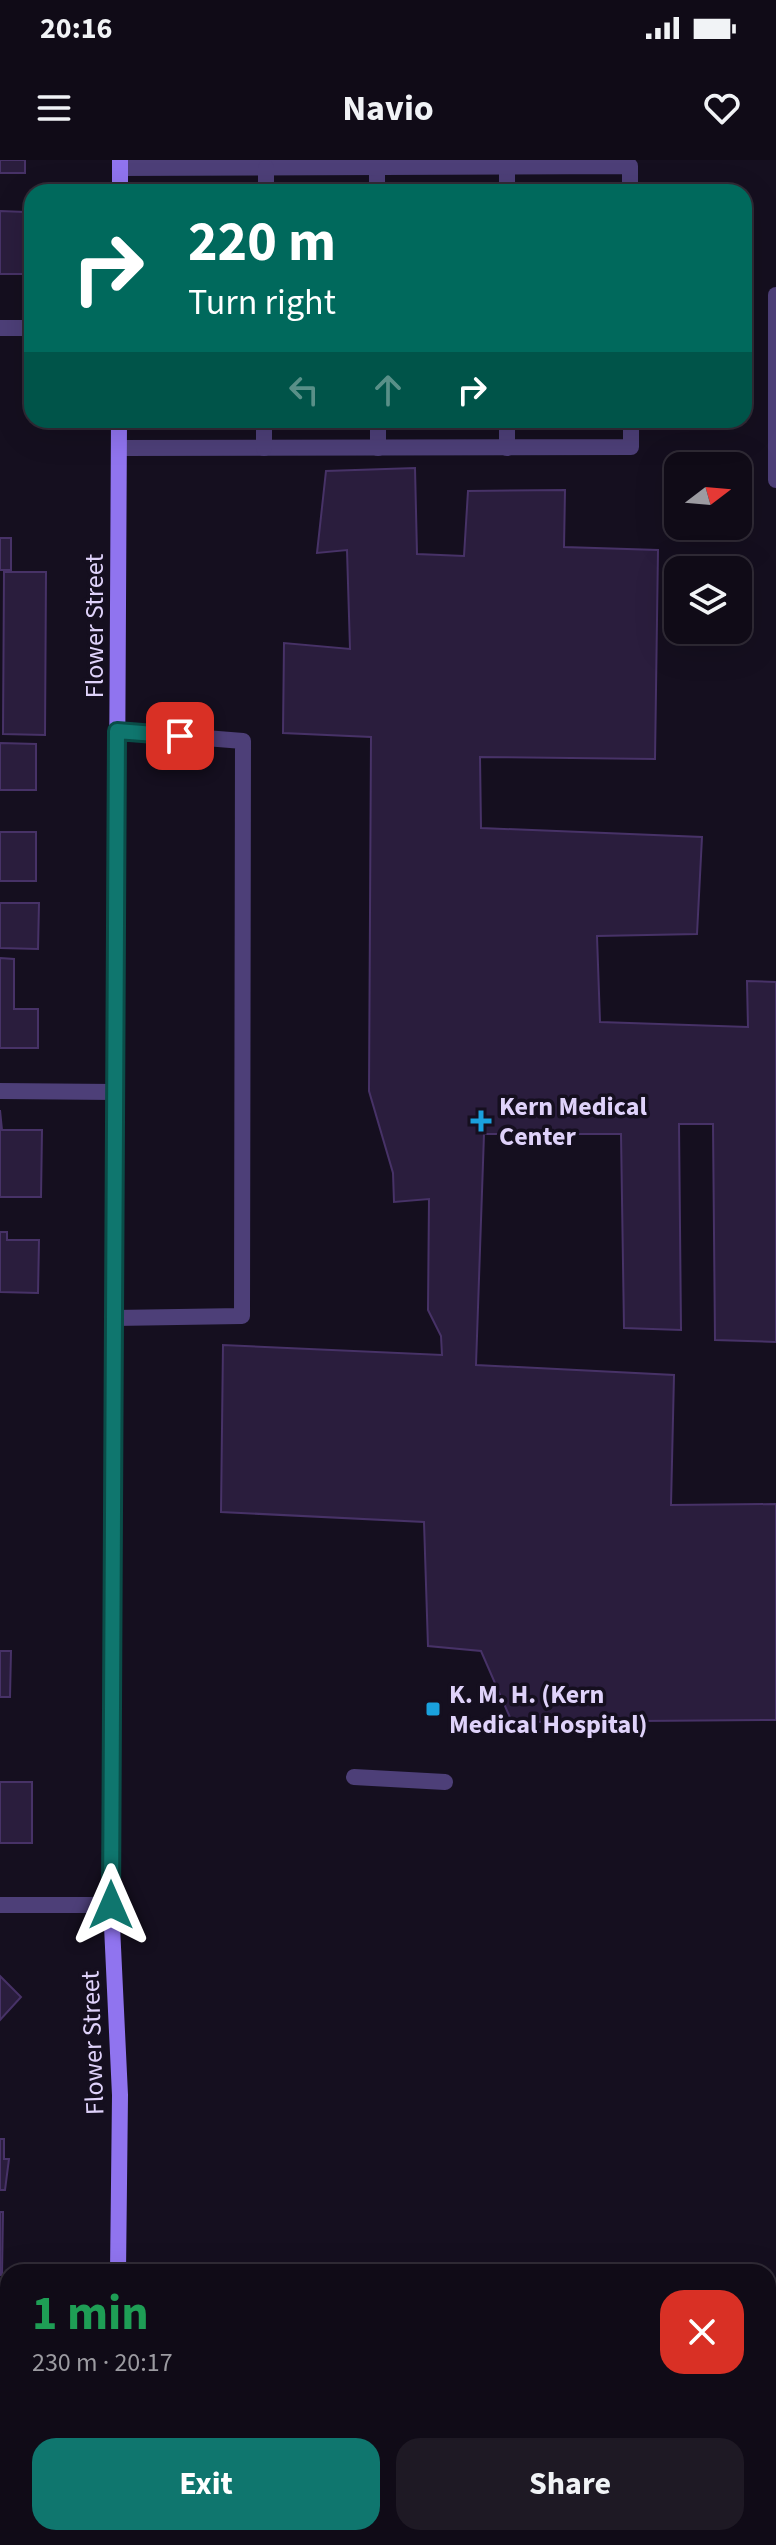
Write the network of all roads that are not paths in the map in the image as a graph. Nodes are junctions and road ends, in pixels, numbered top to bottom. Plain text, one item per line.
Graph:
1 (120, 164) edge
2 (377, 167) junction
3 (507, 167) junction
4 (266, 168) junction
5 (266, 184) edge
6 (377, 184) edge
7 (507, 184) edge
8 (630, 184) edge
9 (776, 295) edge
10 (0, 328) edge
11 (24, 328) edge
12 (119, 428) edge
13 (264, 428) edge
14 (378, 428) edge
15 (507, 428) edge
16 (631, 428) edge
17 (119, 448) junction
18 (264, 448) junction
19 (378, 448) junction
20 (507, 448) junction
21 (775, 480) edge
22 (117, 731) junction
23 (0, 1091) edge
24 (115, 1092) junction
25 (114, 1318) junction
26 (354, 1777) dead end
27 (445, 1782) dead end
28 (0, 1905) edge
29 (111, 1905) junction
30 (118, 2264) edge

1 - 4 street
2 - 3 street
2 - 4 street
2 - 6 street
3 - 7 street
3 - 8 street
4 - 5 street
9 - 21 street
10 - 11 street
12 - 17 street, Flower Street
13 - 18 street
14 - 19 street
15 - 20 street
16 - 20 street
17 - 18 street
17 - 22 street, Flower Street
18 - 19 street
19 - 20 street
22 - 24 street, Flower Street
22 - 25 street
23 - 24 street
24 - 25 street, Flower Street
25 - 29 street, Flower Street
26 - 27 street
28 - 29 street
29 - 30 street, Flower Street

